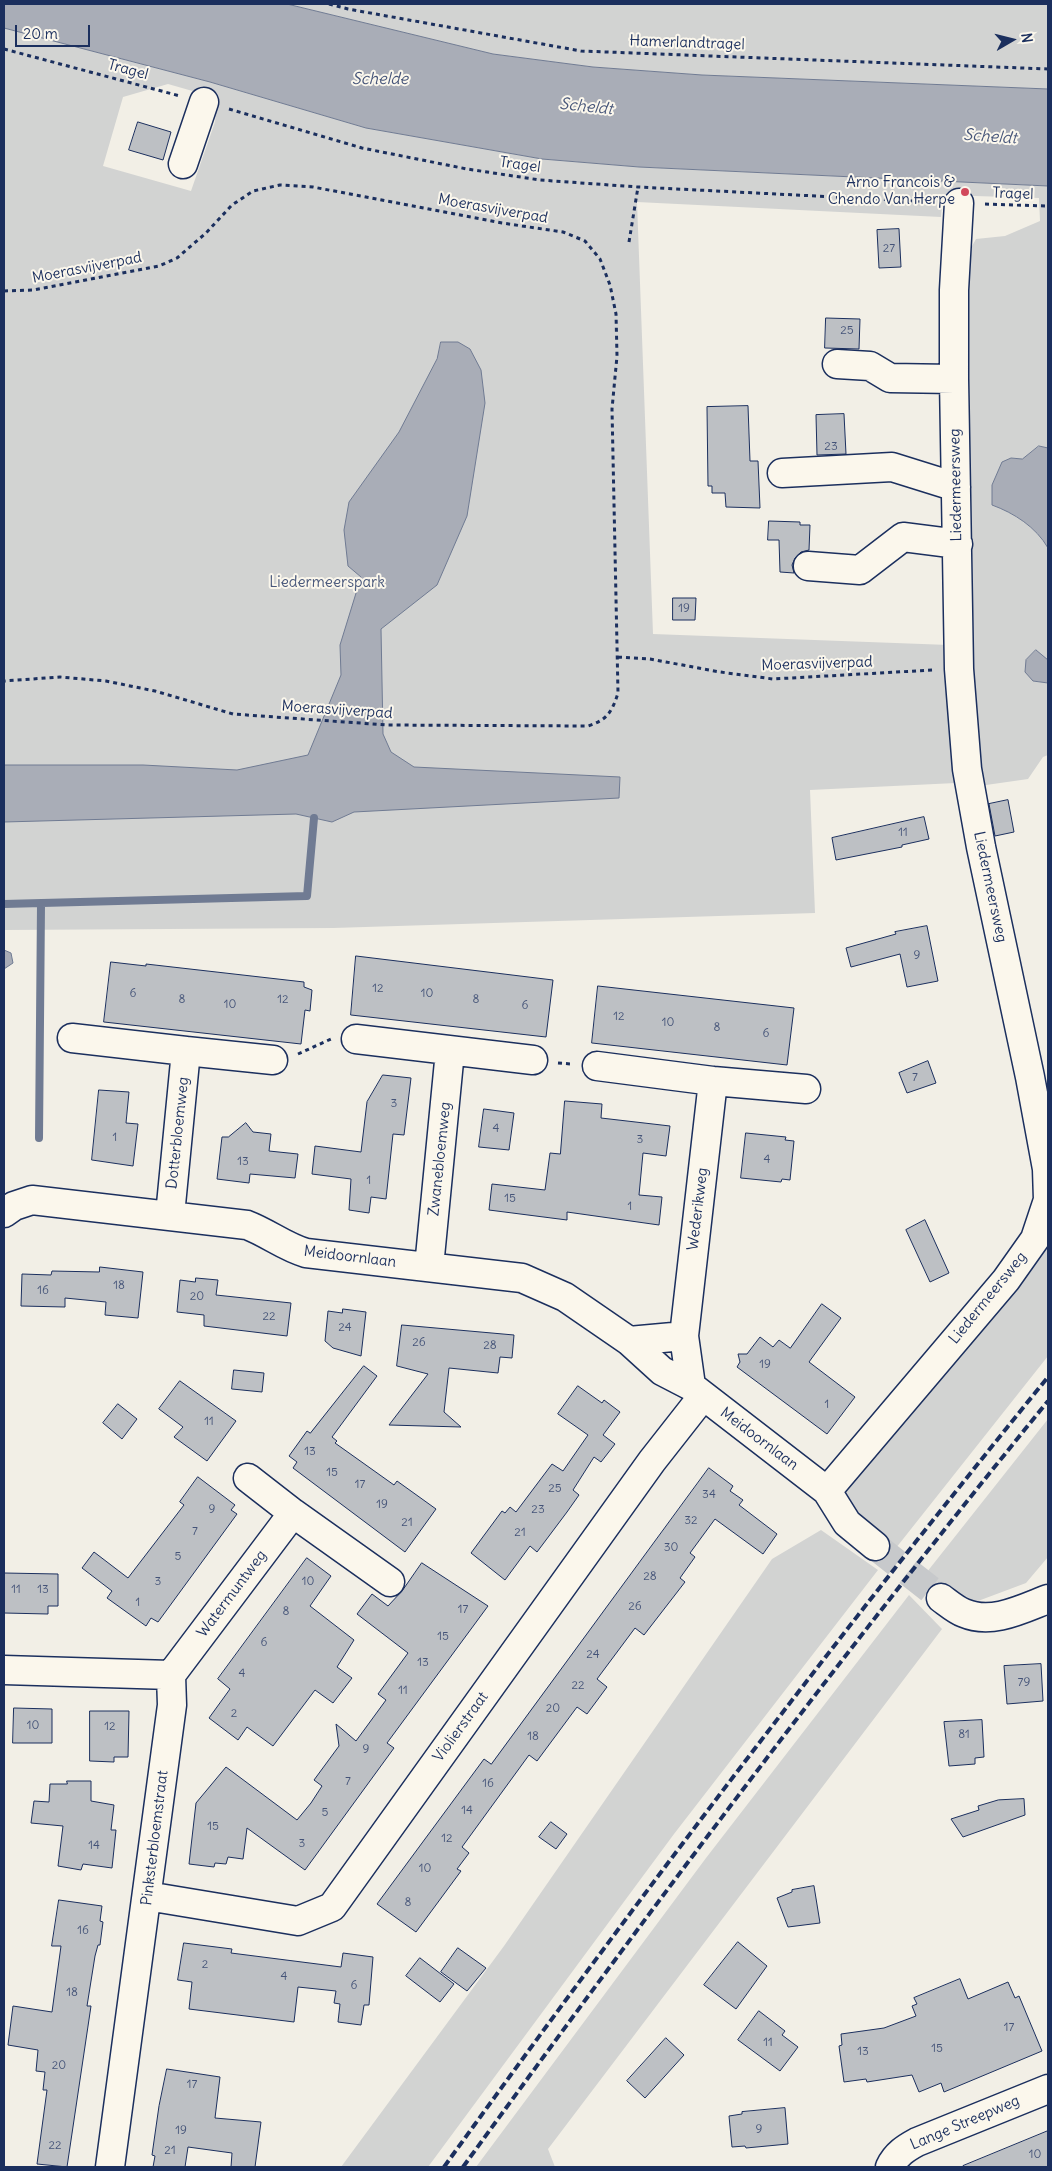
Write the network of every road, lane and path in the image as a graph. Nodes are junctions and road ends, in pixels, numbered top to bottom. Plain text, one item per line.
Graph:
1 (329, 4) edge
2 (4, 49) edge
3 (1048, 69) edge
4 (204, 102) junction
5 (183, 164) dead end
6 (638, 187) junction
7 (959, 203) junction
8 (1048, 206) edge
9 (629, 242) dead end
10 (4, 291) edge
11 (837, 364) dead end
12 (954, 379) junction
13 (782, 473) dead end
14 (956, 487) junction
15 (958, 544) junction
16 (808, 566) dead end
17 (618, 657) junction
18 (959, 669) junction
19 (4, 681) edge
20 (72, 1038) dead end
21 (356, 1039) joint
22 (186, 1051) junction
23 (450, 1051) junction
24 (273, 1060) joint
25 (533, 1060) joint
26 (597, 1066) joint
27 (713, 1081) junction
28 (806, 1089) dead end
29 (4, 1213) edge
30 (170, 1215) junction
31 (429, 1267) junction
32 (684, 1336) junction
33 (629, 1341) junction
34 (697, 1391) junction
35 (248, 1478) dead end
36 (827, 1491) junction
37 (293, 1513) junction
38 (875, 1546) tunnel mouth
39 (390, 1582) dead end
40 (940, 1598) tunnel mouth
41 (1048, 1599) edge
42 (4, 1670) edge
43 (171, 1675) junction
44 (147, 1896) junction
45 (1048, 2089) edge
46 (110, 2167) edge
47 (890, 2167) edge

1 - 3 path, Hamerlandtragel
2 - 4 path, Tragel
4 - 5 street
4 - 6 path, Tragel
6 - 7 path, Tragel
6 - 9 path
7 - 8 path, Tragel
7 - 12 street, Liedermeersweg
10 - 17 path, Moerasvijverpad
11 - 12 street
12 - 14 street, Liedermeersweg
13 - 14 street
14 - 15 street, Liedermeersweg
15 - 16 street
15 - 18 street, Liedermeersweg
17 - 18 path, Moerasvijverpad
17 - 19 path, Moerasvijverpad
18 - 36 street, Liedermeersweg
20 - 22 street
21 - 23 street
21 - 24 path
22 - 24 street
22 - 30 street, Dotterbloemweg
23 - 25 street
23 - 31 street, Zwanebloemweg
25 - 26 path
26 - 27 street
27 - 28 street
27 - 32 street, Wederikweg
29 - 30 street, Meidoornlaan
30 - 31 street, Meidoornlaan
31 - 33 street, Meidoornlaan
32 - 33 street
32 - 34 street
33 - 34 street, Meidoornlaan
34 - 36 street, Meidoornlaan
34 - 44 street, Violierstraat
35 - 37 street
36 - 38 street
37 - 39 street
37 - 43 street, Watermuntweg
40 - 41 street
42 - 43 street
43 - 44 street, Pinksterbloemstraat
44 - 46 street, Pinksterbloemstraat
45 - 47 street, Lange Streepweg

